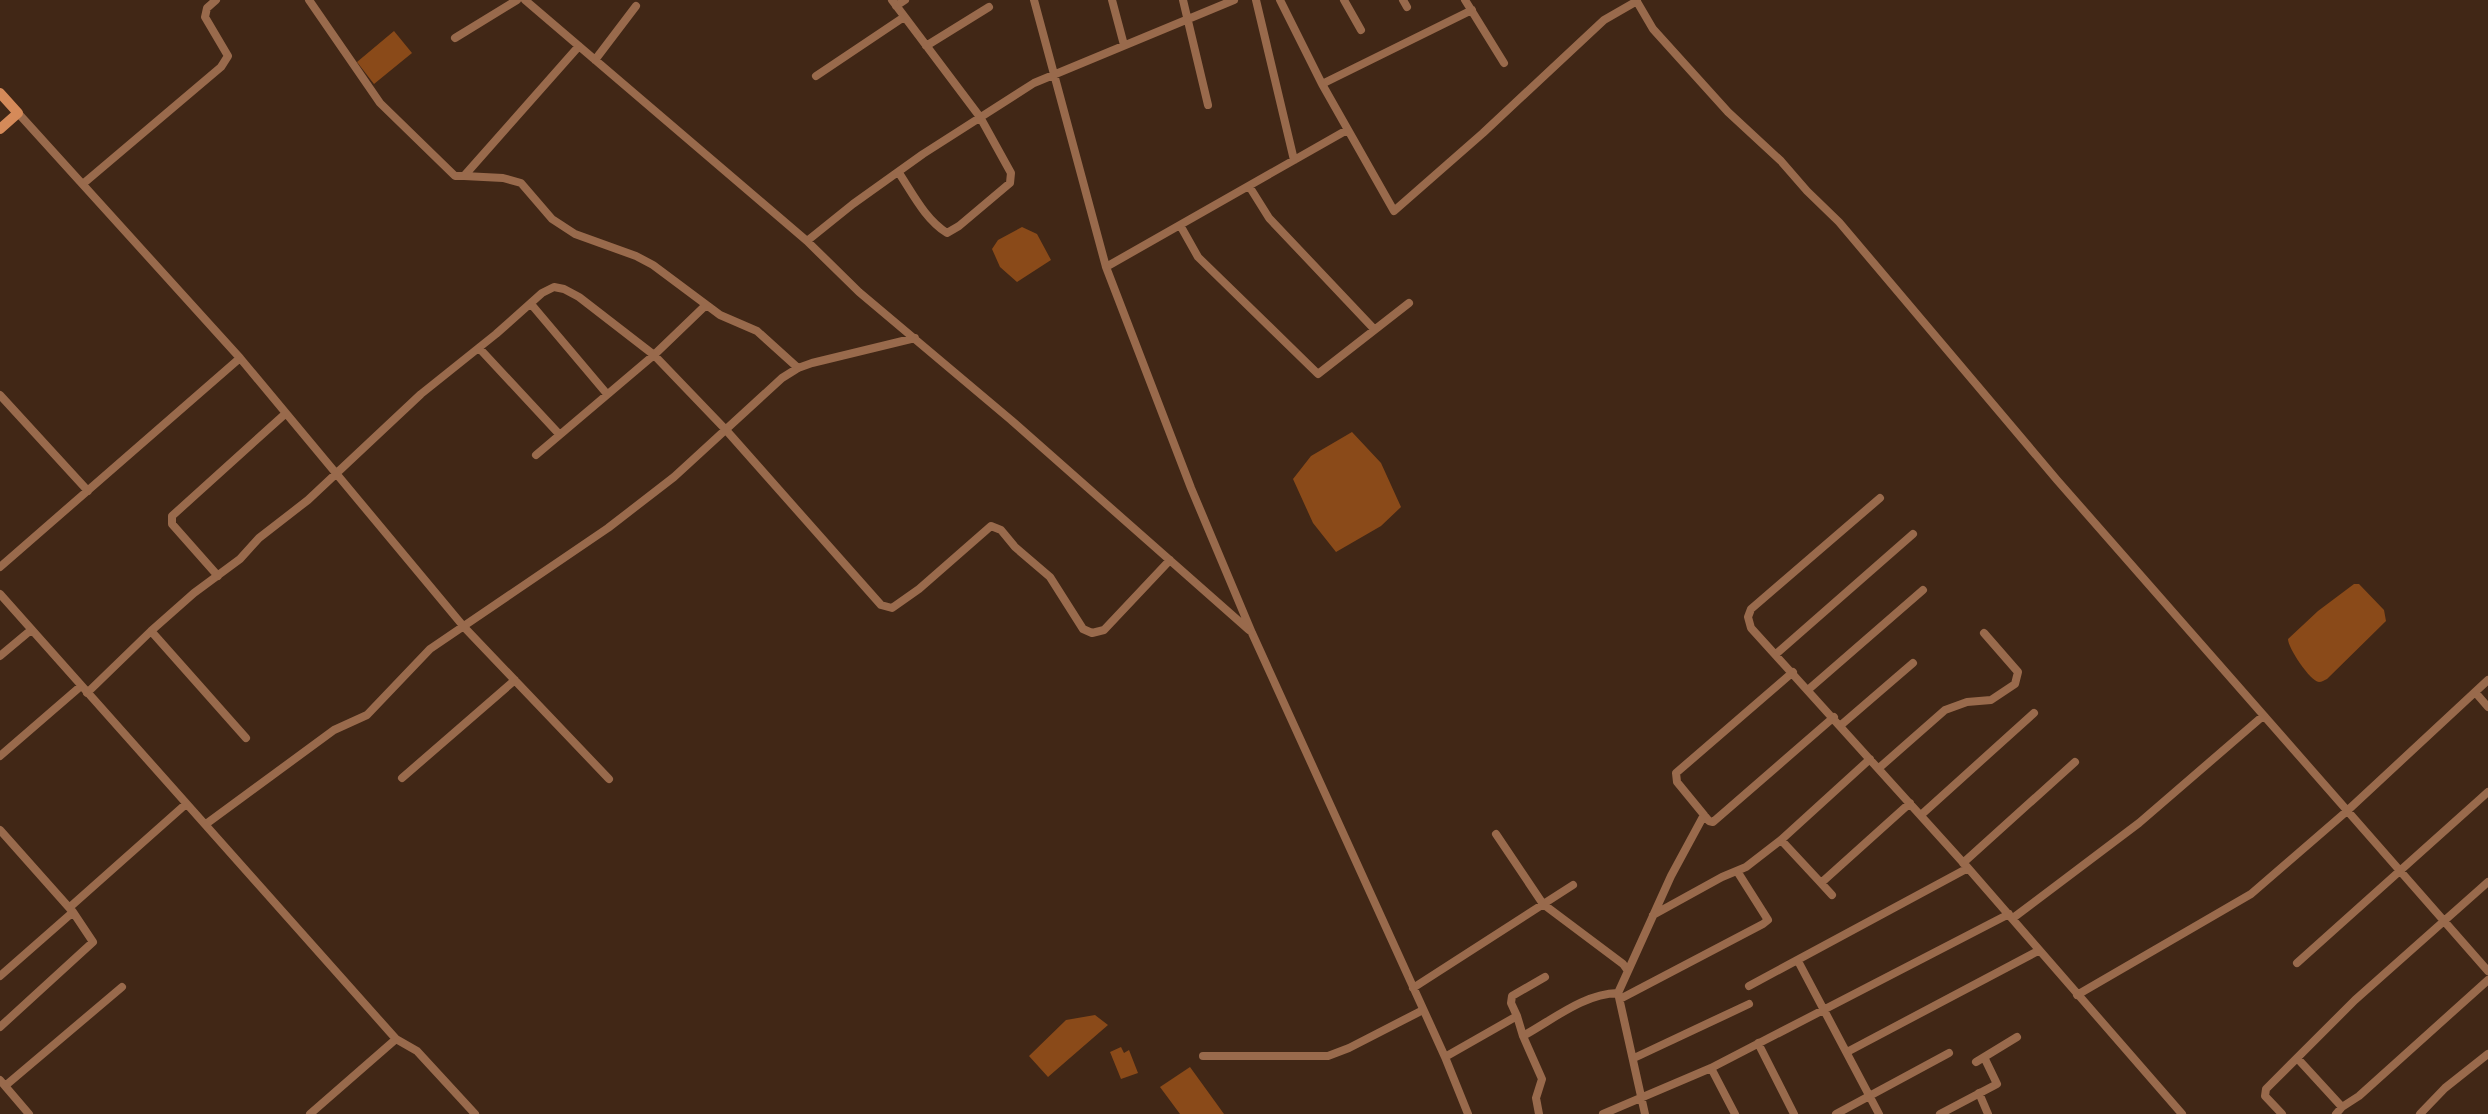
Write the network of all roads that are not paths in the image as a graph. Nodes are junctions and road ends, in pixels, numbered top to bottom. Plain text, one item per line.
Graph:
1 (216, 0) edge
2 (309, 0) edge
3 (517, 0) edge
4 (525, 0) edge
5 (539, 0) edge
6 (905, 0) edge
7 (1034, 0) edge
8 (1112, 0) edge
9 (1183, 0) edge
10 (1234, 0) edge
11 (1256, 0) edge
12 (1280, 0) edge
13 (1344, 0) edge
14 (1465, 0) edge
15 (1636, 0) edge
16 (894, 3) edge
17 (533, 6) junction
18 (636, 6) dead end
19 (989, 7) dead end
20 (1472, 10) junction
21 (904, 17) junction
22 (1188, 19) junction
23 (1361, 30) dead end
24 (455, 38) dead end
25 (1124, 45) junction
26 (579, 46) junction
27 (926, 46) junction
28 (595, 60) junction
29 (1504, 62) dead end
30 (1053, 75) junction
31 (816, 76) dead end
32 (1322, 84) junction
33 (0, 93) edge
34 (1208, 105) dead end
35 (18, 113) junction
36 (980, 117) junction
37 (0, 130) edge
38 (1347, 130) junction
39 (1294, 160) junction
40 (899, 173) junction
41 (464, 176) junction
42 (84, 183) junction
43 (1248, 186) junction
44 (1180, 225) junction
45 (806, 241) junction
46 (1106, 267) junction
47 (1409, 303) dead end
48 (531, 304) junction
49 (706, 305) junction
50 (1374, 330) junction
51 (915, 338) junction
52 (479, 348) junction
53 (654, 355) junction
54 (240, 358) junction
55 (798, 368) junction
56 (607, 394) junction
57 (0, 395) edge
58 (285, 414) junction
59 (726, 430) junction
60 (559, 434) junction
61 (536, 455) dead end
62 (335, 473) junction
63 (88, 491) junction
64 (1880, 498) dead end
65 (1913, 534) dead end
66 (1170, 560) junction
67 (0, 567) edge
68 (218, 576) junction
69 (1923, 590) dead end
70 (0, 594) edge
71 (464, 627) junction
72 (31, 630) junction
73 (151, 631) junction
74 (1252, 633) junction
75 (1984, 633) dead end
76 (1776, 654) junction
77 (0, 656) edge
78 (1913, 663) dead end
79 (1793, 672) junction
80 (514, 680) junction
81 (2488, 680) edge
82 (80, 686) junction
83 (1809, 690) junction
84 (2475, 692) junction
85 (87, 693) junction
86 (2488, 707) edge
87 (2034, 713) dead end
88 (2263, 716) junction
89 (1834, 718) junction
90 (1841, 725) junction
91 (246, 738) dead end
92 (0, 756) edge
93 (1870, 758) junction
94 (2075, 762) dead end
95 (1879, 768) junction
96 (402, 778) dead end
97 (610, 779) dead end
98 (2488, 792) edge
99 (1910, 803) junction
100 (186, 804) junction
101 (2347, 811) junction
102 (1704, 815) junction
103 (1921, 815) junction
104 (206, 824) junction
105 (0, 830) edge
106 (1496, 834) dead end
107 (1781, 840) junction
108 (1966, 865) junction
109 (1736, 871) junction
110 (2401, 871) junction
111 (1821, 882) junction
112 (2488, 882) edge
113 (1573, 885) dead end
114 (1832, 895) dead end
115 (1544, 904) junction
116 (71, 910) junction
117 (1653, 915) junction
118 (2011, 916) junction
119 (2444, 921) junction
120 (2038, 951) junction
121 (1798, 961) junction
122 (2297, 963) dead end
123 (2488, 970) edge
124 (1628, 971) junction
125 (0, 976) edge
126 (1545, 977) dead end
127 (2488, 980) edge
128 (1749, 986) dead end
129 (122, 987) dead end
130 (1413, 988) junction
131 (2077, 995) junction
132 (1619, 996) junction
133 (1749, 1004) dead end
134 (1824, 1009) junction
135 (1423, 1010) junction
136 (1517, 1016) junction
137 (0, 1027) edge
138 (1523, 1036) junction
139 (2017, 1037) dead end
140 (396, 1039) junction
141 (1758, 1043) junction
142 (1847, 1052) junction
143 (1949, 1053) dead end
144 (2488, 1054) edge
145 (1203, 1056) dead end
146 (1984, 1057) junction
147 (1444, 1058) junction
148 (1634, 1058) junction
149 (2298, 1059) junction
150 (1976, 1062) dead end
151 (1711, 1068) junction
152 (3, 1083) edge
153 (1979, 1094) junction
154 (1870, 1096) junction
155 (1642, 1097) junction
156 (2342, 1107) junction
157 (29, 1114) edge
158 (310, 1114) edge
159 (475, 1114) edge
160 (1468, 1114) edge
161 (1539, 1114) edge
162 (1603, 1114) edge
163 (1645, 1114) edge
164 (1735, 1114) edge
165 (1794, 1114) edge
166 (1836, 1114) edge
167 (1879, 1114) edge
168 (1940, 1114) edge
169 (1988, 1114) edge
170 (2182, 1114) edge
171 (2282, 1114) edge
172 (2336, 1114) edge
173 (2420, 1114) edge

1 - 42 street
2 - 41 street
3 - 24 street
4 - 17 street
5 - 17 street
6 - 16 street
7 - 30 street
8 - 25 street
9 - 22 street
10 - 22 street
11 - 39 street
12 - 32 street
13 - 23 street
14 - 20 street
15 - 38 street
15 - 88 street
16 - 21 street
17 - 26 street
18 - 28 street
19 - 27 street
20 - 29 street
20 - 32 street
21 - 27 street
21 - 31 street
22 - 25 street
22 - 34 street
25 - 30 street
26 - 28 street
26 - 41 street
27 - 36 street
28 - 45 street
30 - 36 street
30 - 46 street
32 - 38 street
33 - 35 street
35 - 37 street
35 - 42 street
36 - 40 street
36 - 40 street
38 - 39 street
39 - 43 street
40 - 45 street
41 - 49 street
42 - 54 street
43 - 44 street
43 - 50 street
44 - 46 street
44 - 50 street
45 - 51 street
46 - 74 street
47 - 50 street
48 - 52 street
48 - 53 street
48 - 56 street
49 - 53 street
49 - 55 street
51 - 55 street
51 - 66 street
52 - 60 street
52 - 62 street
53 - 56 street
53 - 59 street
54 - 58 street
54 - 63 street
55 - 59 street
56 - 60 street
57 - 63 street
58 - 62 street
58 - 68 street
59 - 66 street
59 - 71 street
60 - 61 street
62 - 68 street
62 - 71 street
63 - 67 street
64 - 76 street
65 - 76 street
66 - 74 street
68 - 73 street
69 - 83 street
70 - 72 street
71 - 80 street
71 - 104 street
72 - 77 street
72 - 82 street
73 - 85 street
73 - 91 street
74 - 130 street
75 - 95 street
76 - 79 street
78 - 90 street
79 - 83 street
79 - 102 street
80 - 96 street
80 - 97 street
81 - 84 street
82 - 85 street
82 - 92 street
83 - 89 street
84 - 86 street
84 - 101 street
85 - 100 street
87 - 103 street
88 - 101 street
88 - 118 street
89 - 90 street
89 - 102 street
90 - 93 street
93 - 95 street
93 - 107 street
94 - 108 street
95 - 99 street
98 - 110 street
99 - 103 street
99 - 111 street
100 - 104 street
100 - 116 street
101 - 110 street
101 - 131 street
102 - 117 street
103 - 108 street
104 - 140 street
105 - 116 street
106 - 115 street
107 - 109 street
107 - 111 street
108 - 118 street
108 - 121 street
109 - 117 street
109 - 132 street
110 - 119 street
110 - 122 street
111 - 114 street
112 - 119 street
113 - 115 street
115 - 124 street
115 - 130 street
116 - 125 street
116 - 137 street
117 - 124 street
118 - 120 street
118 - 134 street
119 - 123 street
119 - 149 street
120 - 131 street
120 - 142 street
121 - 128 street
121 - 134 street
124 - 132 street
126 - 136 street
127 - 156 street
129 - 152 street
130 - 135 street
131 - 170 street
132 - 138 street
132 - 148 street
133 - 148 street
134 - 141 street
134 - 142 street
135 - 145 street
135 - 147 street
136 - 138 street
136 - 147 street
138 - 161 street
139 - 146 street
140 - 158 street
140 - 159 street
141 - 151 street
141 - 165 street
142 - 154 street
143 - 154 street
144 - 173 street
146 - 150 street
146 - 153 street
147 - 160 street
148 - 155 street
149 - 156 street
149 - 171 street
151 - 155 street
151 - 164 street
152 - 157 street
153 - 168 street
153 - 169 street
154 - 166 street
154 - 167 street
155 - 162 street
155 - 163 street
156 - 172 street

